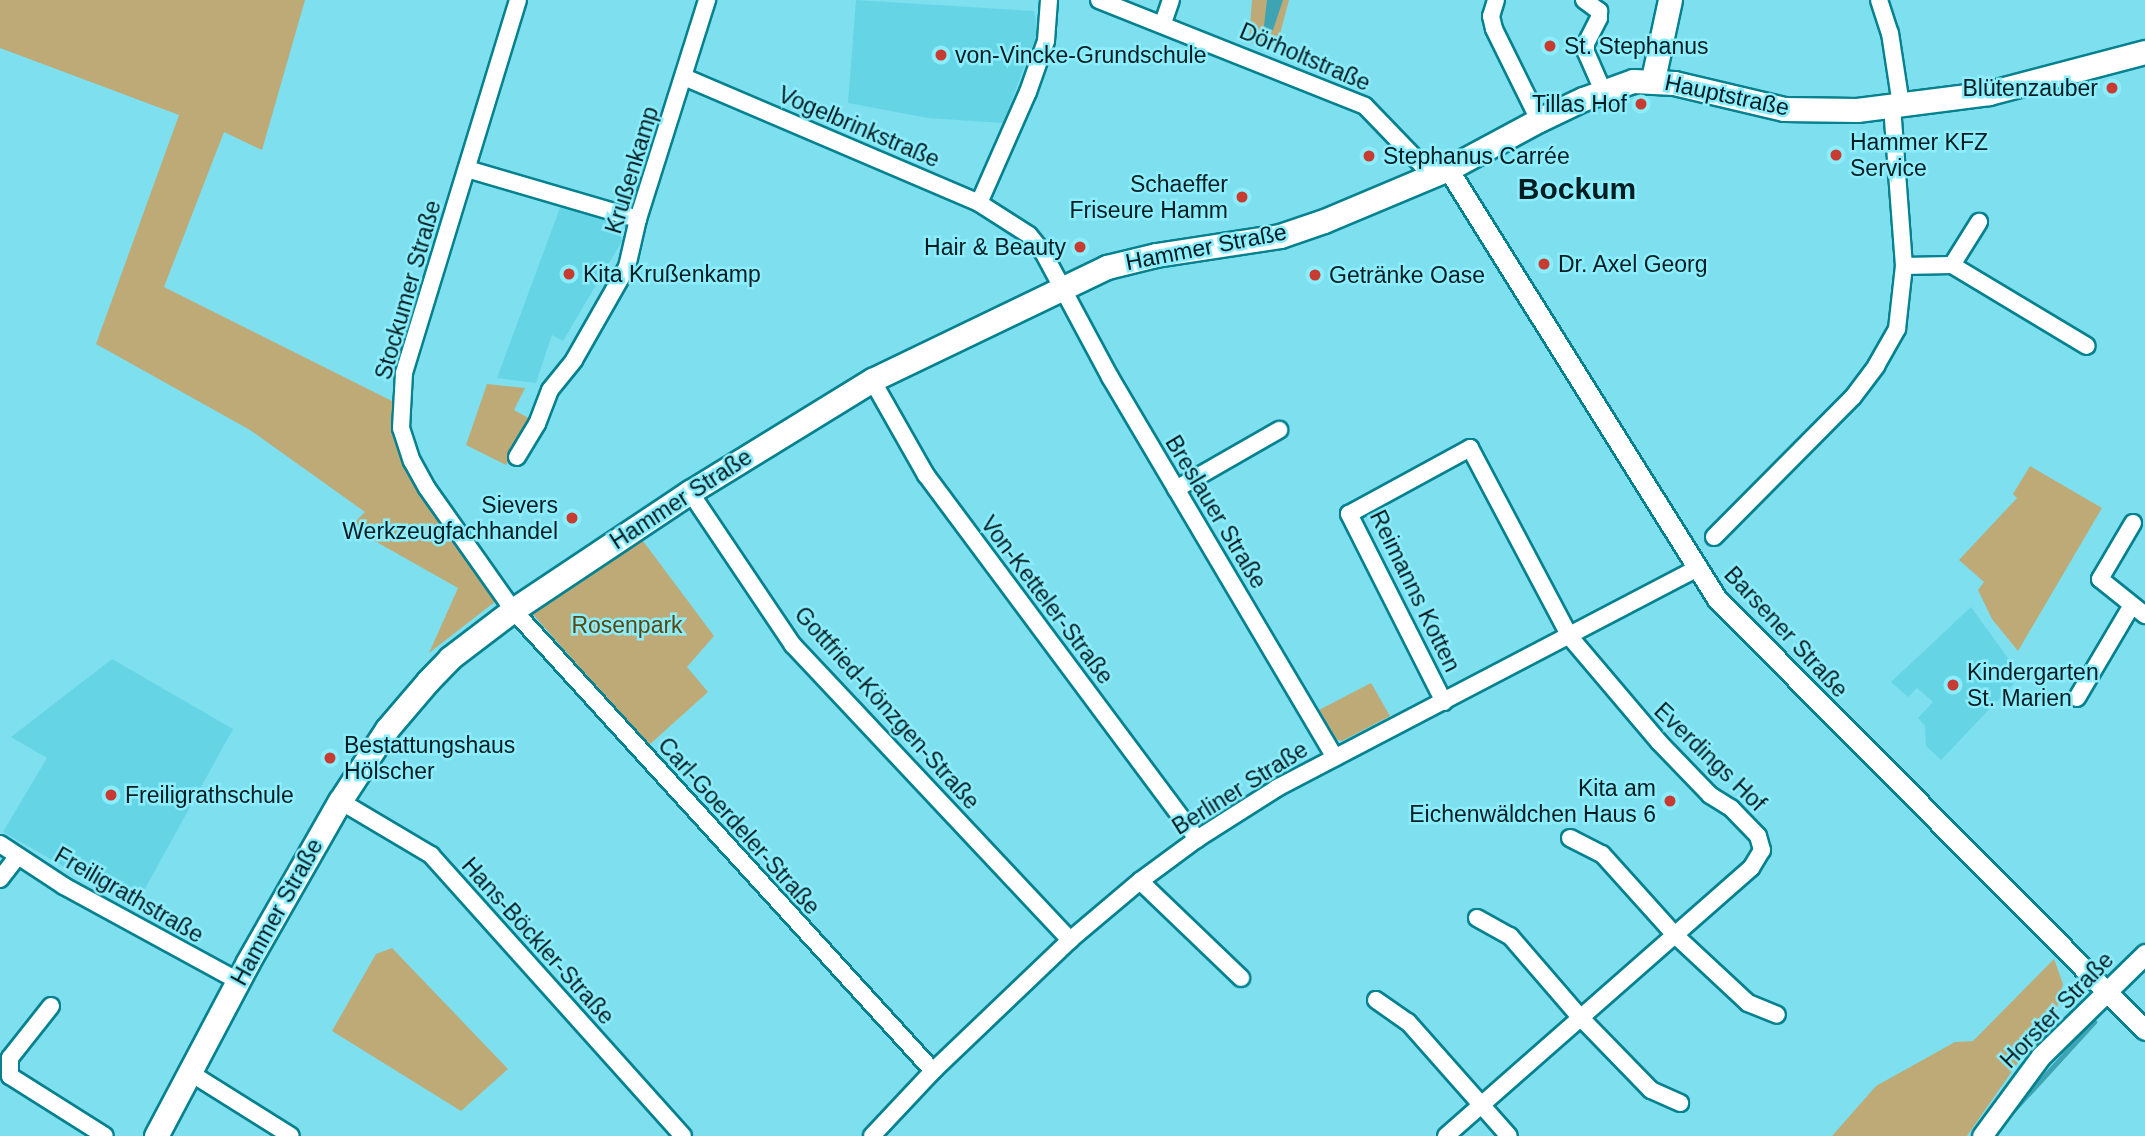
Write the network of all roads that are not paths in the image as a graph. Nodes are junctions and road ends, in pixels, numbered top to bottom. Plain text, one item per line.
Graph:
1 (518, 0) edge
2 (707, 0) edge
3 (1049, 0) edge
4 (1099, 0) edge
5 (1171, 0) edge
6 (1496, 0) edge
7 (1584, 0) edge
8 (1670, 0) edge
9 (1879, 0) edge
10 (1163, 23) junction
11 (2145, 52) edge
12 (684, 77) junction
13 (1653, 79) junction
14 (1603, 91) junction
15 (1896, 105) junction
16 (1539, 120) junction
17 (467, 169) junction
18 (1438, 173) junction
19 (979, 203) junction
20 (638, 219) junction
21 (1979, 222) dead end
22 (1952, 265) junction
23 (1905, 266) junction
24 (1062, 287) junction
25 (2087, 346) dead end
26 (872, 380) junction
27 (1279, 430) dead end
28 (517, 457) dead end
29 (1176, 489) junction
30 (690, 492) junction
31 (2133, 523) dead end
32 (1714, 537) dead end
33 (1696, 569) junction
34 (2138, 610) edge
35 (513, 611) junction
36 (1570, 637) junction
37 (2077, 698) dead end
38 (1444, 702) junction
39 (1335, 758) junction
40 (340, 801) junction
41 (1570, 838) dead end
42 (1197, 839) junction
43 (0, 844) edge
44 (18, 856) junction
45 (0, 879) edge
46 (1140, 881) junction
47 (1477, 918) dead end
48 (1675, 935) junction
49 (1070, 940) junction
50 (2145, 954) edge
51 (1241, 978) dead end
52 (238, 981) junction
53 (2107, 992) junction
54 (1376, 1000) dead end
55 (51, 1006) dead end
56 (1777, 1015) dead end
57 (1580, 1017) junction
58 (2145, 1030) edge
59 (933, 1071) junction
60 (189, 1072) junction
61 (10, 1076) junction
62 (0, 1090) edge
63 (1680, 1103) dead end
64 (1480, 1106) junction
65 (105, 1136) edge
66 (156, 1136) edge
67 (291, 1136) edge
68 (683, 1136) edge
69 (872, 1136) edge
70 (1446, 1136) edge
71 (1510, 1136) edge
72 (1982, 1136) edge

1 - 17 street, Stockumer Straße
2 - 12 street
3 - 19 street
4 - 10 street, Dörholtstraße
5 - 10 street
6 - 16 street
7 - 14 street
8 - 13 main road
9 - 15 street
10 - 18 street, Dörholtstraße
11 - 15 main road, Hauptstraße
12 - 19 street, Vogelbrinkstraße
12 - 20 street, Krußenkamp
13 - 14 main road, Hauptstraße
13 - 15 main road, Hauptstraße
14 - 16 main road, Hauptstraße
15 - 23 street
16 - 18 main road, Hauptstraße
17 - 20 street
17 - 35 street, Stockumer Straße
18 - 24 main road, Hammer Straße
18 - 33 street, Barsener Straße
19 - 24 street, Vogelbrinkstraße
20 - 28 street, Krußenkamp
21 - 22 street
22 - 23 street
22 - 25 street
23 - 32 street
24 - 26 main road, Hammer Straße
24 - 29 street, Breslauer Straße
26 - 30 main road, Hammer Straße
26 - 42 street, Von-Ketteler-Straße
27 - 29 street
29 - 39 street, Breslauer Straße
30 - 35 main road, Hammer Straße
30 - 49 street, Gottfried-Könzgen-Straße
31 - 34 street
33 - 36 street, Berliner Straße
33 - 53 street, Barsener Straße
34 - 37 street
35 - 40 main road, Hammer Straße
35 - 59 street, Carl-Goerdeler-Straße
36 - 38 street, Berliner Straße
36 - 38 street, Reimanns Kotten
36 - 48 street, Everdings Hof
38 - 39 street, Berliner Straße
39 - 42 street, Berliner Straße
40 - 52 main road, Hammer Straße
40 - 68 street, Hans-Böckler-Straße
41 - 48 street
42 - 46 street, Berliner Straße
43 - 44 street, Freiligrathstraße
44 - 45 street
44 - 52 street, Freiligrathstraße
46 - 49 street, Berliner Straße
46 - 51 street
47 - 57 street
48 - 56 street
48 - 57 street, Everdings Hof
49 - 59 street, Berliner Straße
50 - 53 street, Horster Straße
52 - 60 main road, Hammer Straße
53 - 58 street, Barsener Straße
53 - 72 street, Horster Straße
54 - 64 street
55 - 61 street
57 - 63 street
57 - 64 street, Everdings Hof
59 - 69 street, Berliner Straße
60 - 66 main road, Hammer Straße
60 - 67 street
61 - 62 street
61 - 65 street
64 - 70 street, Everdings Hof
64 - 71 street

